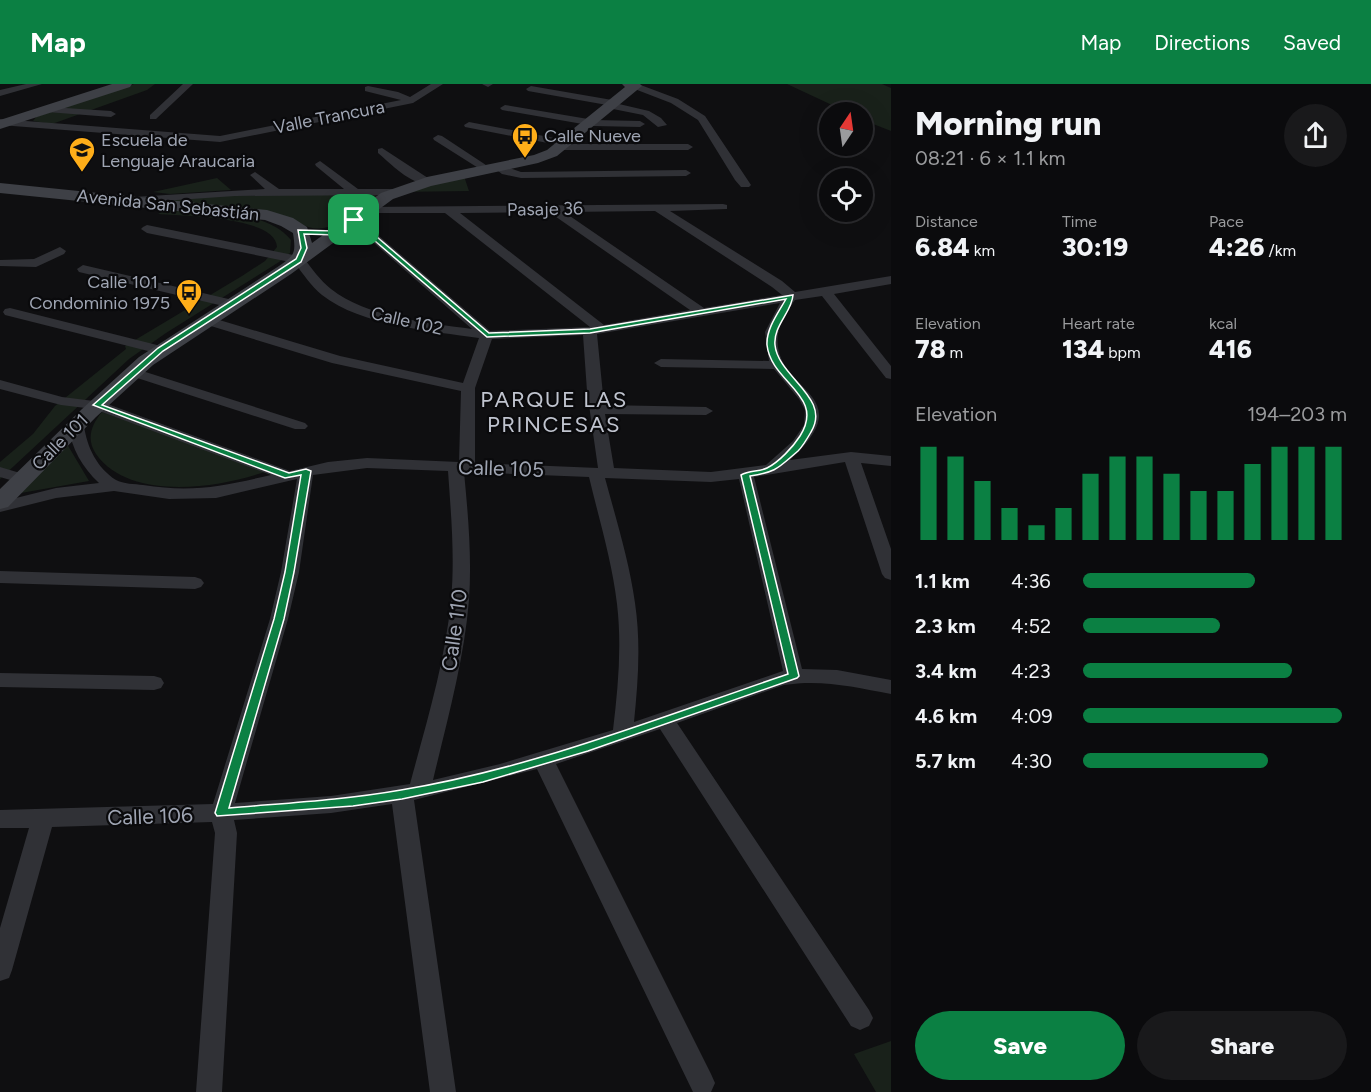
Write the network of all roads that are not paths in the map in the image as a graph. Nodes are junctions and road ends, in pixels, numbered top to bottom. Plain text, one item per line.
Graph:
1 (37, 84) edge
2 (125, 84) edge
3 (188, 84) edge
4 (438, 84) edge
5 (368, 89) edge
6 (531, 89) dead end
7 (0, 93) edge
8 (656, 94) junction
9 (622, 95) edge
10 (410, 101) junction
11 (505, 108) dead end
12 (50, 110) junction
13 (111, 114) dead end
14 (153, 117) dead end
15 (2, 123) edge
16 (591, 123) junction
17 (640, 124) dead end
18 (469, 125) dead end
19 (662, 125) dead end
20 (438, 138) dead end
21 (563, 145) junction
22 (688, 147) dead end
23 (382, 151) dead end
24 (320, 164) dead end
25 (493, 168) junction
26 (686, 173) dead end
27 (255, 175) dead end
28 (427, 182) junction
29 (745, 185) dead end
30 (0, 188) edge
31 (274, 192) junction
32 (355, 192) junction
33 (395, 192) junction
34 (133, 200) junction
35 (723, 207) dead end
36 (658, 208) junction
37 (552, 209) junction
38 (449, 210) junction
39 (360, 215) junction
40 (147, 229) dead end
41 (301, 231) junction
42 (337, 233) junction
43 (60, 251) dead end
44 (1, 260) edge
45 (298, 260) junction
46 (83, 269) dead end
47 (891, 280) edge
48 (825, 291) junction
49 (791, 296) junction
50 (232, 304) junction
51 (10, 312) dead end
52 (701, 312) junction
53 (206, 320) junction
54 (596, 330) junction
55 (487, 335) junction
56 (160, 350) junction
57 (661, 363) dead end
58 (778, 365) junction
59 (133, 372) junction
60 (891, 375) edge
61 (0, 384) edge
62 (468, 388) junction
63 (97, 405) junction
64 (597, 409) junction
65 (706, 411) dead end
66 (76, 426) junction
67 (300, 426) dead end
68 (851, 457) junction
69 (891, 461) edge
70 (462, 466) junction
71 (770, 470) junction
72 (0, 472) edge
73 (602, 472) junction
74 (297, 473) junction
75 (746, 475) junction
76 (24, 479) junction
77 (114, 486) junction
78 (0, 502) edge
79 (0, 507) edge
80 (891, 574) edge
81 (0, 577) edge
82 (195, 583) dead end
83 (794, 676) junction
84 (0, 680) edge
85 (154, 683) dead end
86 (891, 687) edge
87 (664, 719) junction
88 (623, 734) junction
89 (544, 761) junction
90 (410, 793) junction
91 (221, 813) junction
92 (0, 819) edge
93 (43, 819) junction
94 (0, 970) edge
95 (860, 1018) dead end
96 (702, 1083) dead end
97 (209, 1092) edge
98 (443, 1092) edge

1 - 7 street
2 - 12 main road
3 - 14 street
4 - 10 street, Valle Trancura
5 - 10 street
6 - 9 street
8 - 9 street
8 - 9 street
8 - 29 street
9 - 16 main road, Calle 101
9 - 19 street
10 - 15 street, Valle Trancura
11 - 16 street
12 - 13 street
12 - 15 main road
16 - 17 street
16 - 21 main road, Calle 101
18 - 21 street
20 - 25 street
21 - 22 street
21 - 25 main road, Calle 101
23 - 28 street
24 - 32 street
25 - 26 street
25 - 28 main road, Calle 101
27 - 31 street
28 - 33 main road, Calle 101
30 - 34 main road, Avenida San Sebastián
31 - 32 street
31 - 34 street
32 - 33 street
33 - 39 main road, Calle 101
34 - 41 main road, Avenida San Sebastián
35 - 36 street, Pasaje 36
36 - 37 street, Pasaje 36
36 - 49 street
37 - 38 street, Pasaje 36
37 - 52 street
38 - 39 street, Pasaje 36
38 - 54 street
39 - 42 main road, Calle 101
39 - 55 street
40 - 45 street
41 - 42 main road
41 - 45 main road
42 - 45 main road, Calle 101
43 - 44 street
45 - 50 main road, Calle 101
45 - 55 street, Calle 102
46 - 50 street
47 - 48 street, Calle 102
48 - 49 street, Calle 102
48 - 60 street
49 - 52 street, Calle 102
49 - 58 street
50 - 53 main road, Calle 101
51 - 56 street
52 - 54 street, Calle 102
53 - 56 main road, Calle 101
53 - 62 street
54 - 55 street, Calle 102
54 - 64 street
55 - 62 street, Calle 110
56 - 59 main road, Calle 101
57 - 58 street
58 - 71 street
59 - 63 main road, Calle 101
59 - 67 street
61 - 63 street
62 - 70 street, Calle 110
63 - 66 main road, Calle 101
63 - 74 street
64 - 65 street
64 - 73 street
66 - 76 main road, Calle 101
66 - 77 street
68 - 69 street, Calle 105
68 - 71 street, Calle 105
68 - 80 street
70 - 73 street, Calle 105
70 - 74 street, Calle 105
70 - 90 street, Calle 110
71 - 75 street, Calle 105
72 - 76 street
73 - 75 street, Calle 105
73 - 88 street
74 - 77 street, Calle 105
74 - 91 street
75 - 83 street
76 - 78 main road, Calle 101
77 - 79 street, Calle 105
81 - 82 street
83 - 86 street, Calle 106
83 - 87 street, Calle 106
84 - 85 street
87 - 88 street, Calle 106
87 - 95 street
88 - 89 street, Calle 106
89 - 90 street, Calle 106
89 - 96 street
90 - 91 street, Calle 106
90 - 98 street
91 - 93 street, Calle 106
91 - 97 street
92 - 93 street, Calle 106
93 - 94 street

